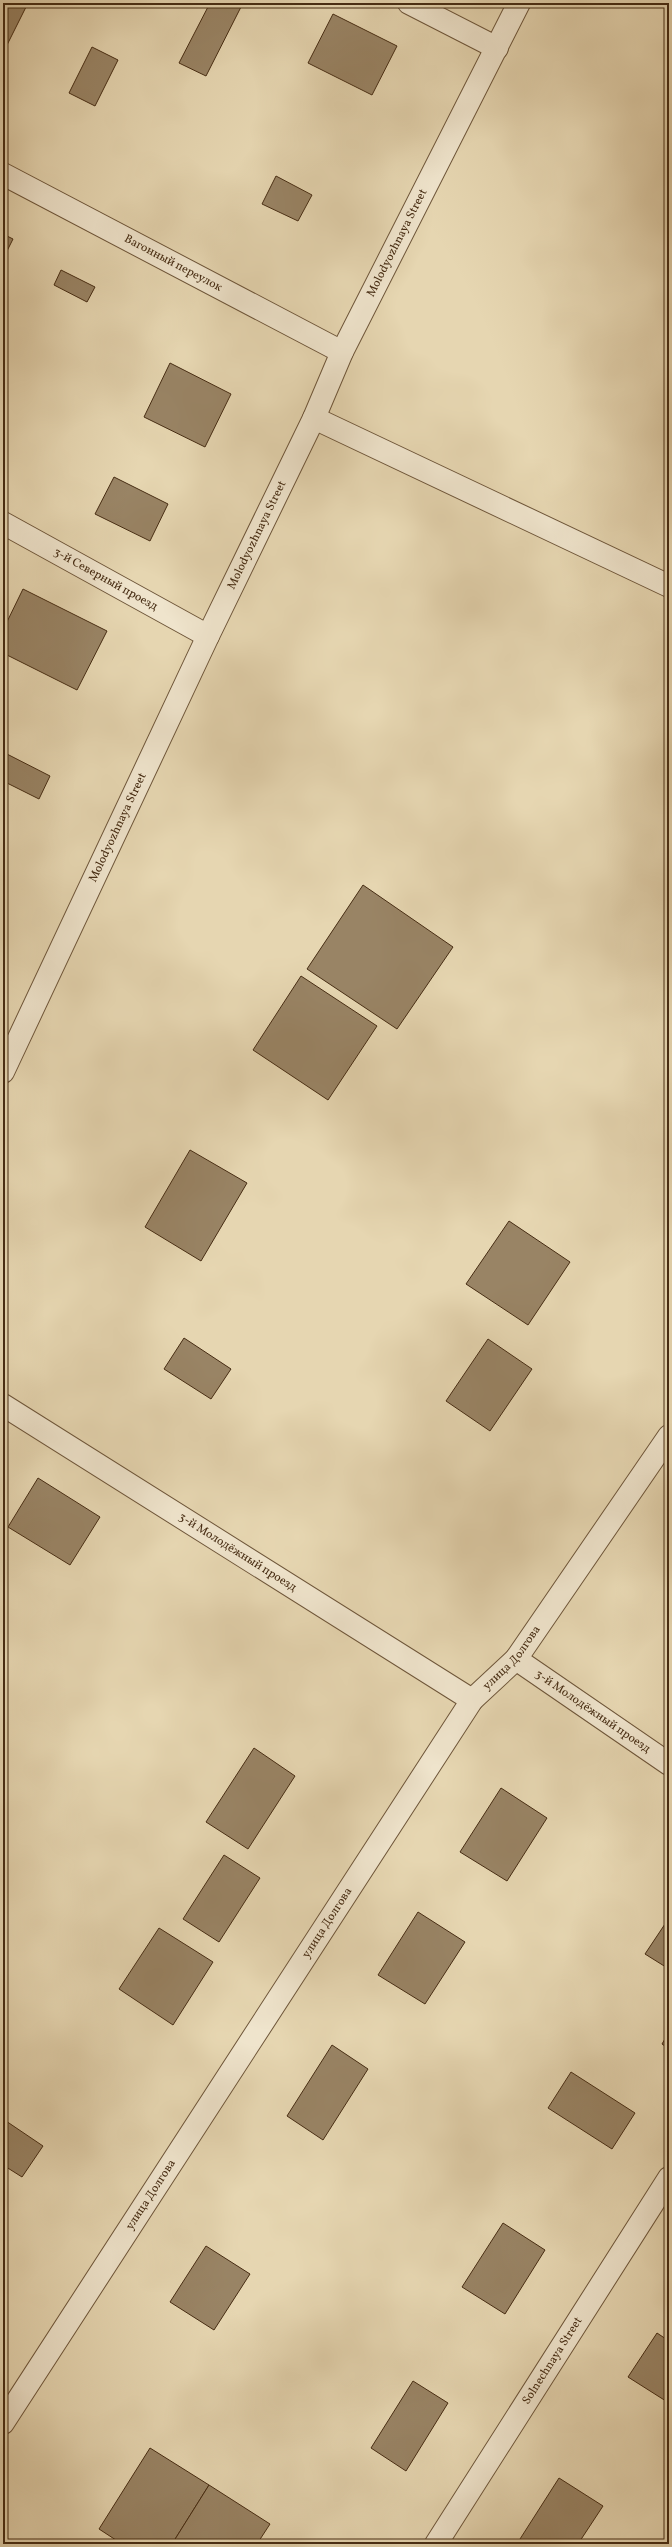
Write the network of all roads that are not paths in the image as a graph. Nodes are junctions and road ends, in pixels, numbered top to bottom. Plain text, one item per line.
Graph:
1 (409, 3) edge
2 (519, 3) edge
3 (497, 48) junction
4 (3, 174) edge
5 (342, 352) junction
6 (314, 418) junction
7 (3, 523) edge
8 (669, 586) edge
9 (208, 636) junction
10 (3, 1072) edge
11 (3, 1405) edge
12 (669, 1436) edge
13 (516, 1659) junction
14 (472, 1700) junction
15 (669, 1764) edge
16 (669, 2178) edge
17 (3, 2423) edge
18 (436, 2544) edge

1 - 3 street
2 - 3 street, Molodyozhnaya Street
3 - 5 street, Molodyozhnaya Street
4 - 5 street, Вагонный переулок
5 - 6 street, Molodyozhnaya Street
6 - 8 street
6 - 9 street, Molodyozhnaya Street
7 - 9 street, 3-й Северный проезд
9 - 10 street, Molodyozhnaya Street
11 - 14 street, 3-й Молодёжный проезд
12 - 13 street, улица Долгова
13 - 14 street, улица Долгова
13 - 15 street, 3-й Молодёжный проезд
14 - 17 street, улица Долгова
16 - 18 street, Solnechnaya Street

